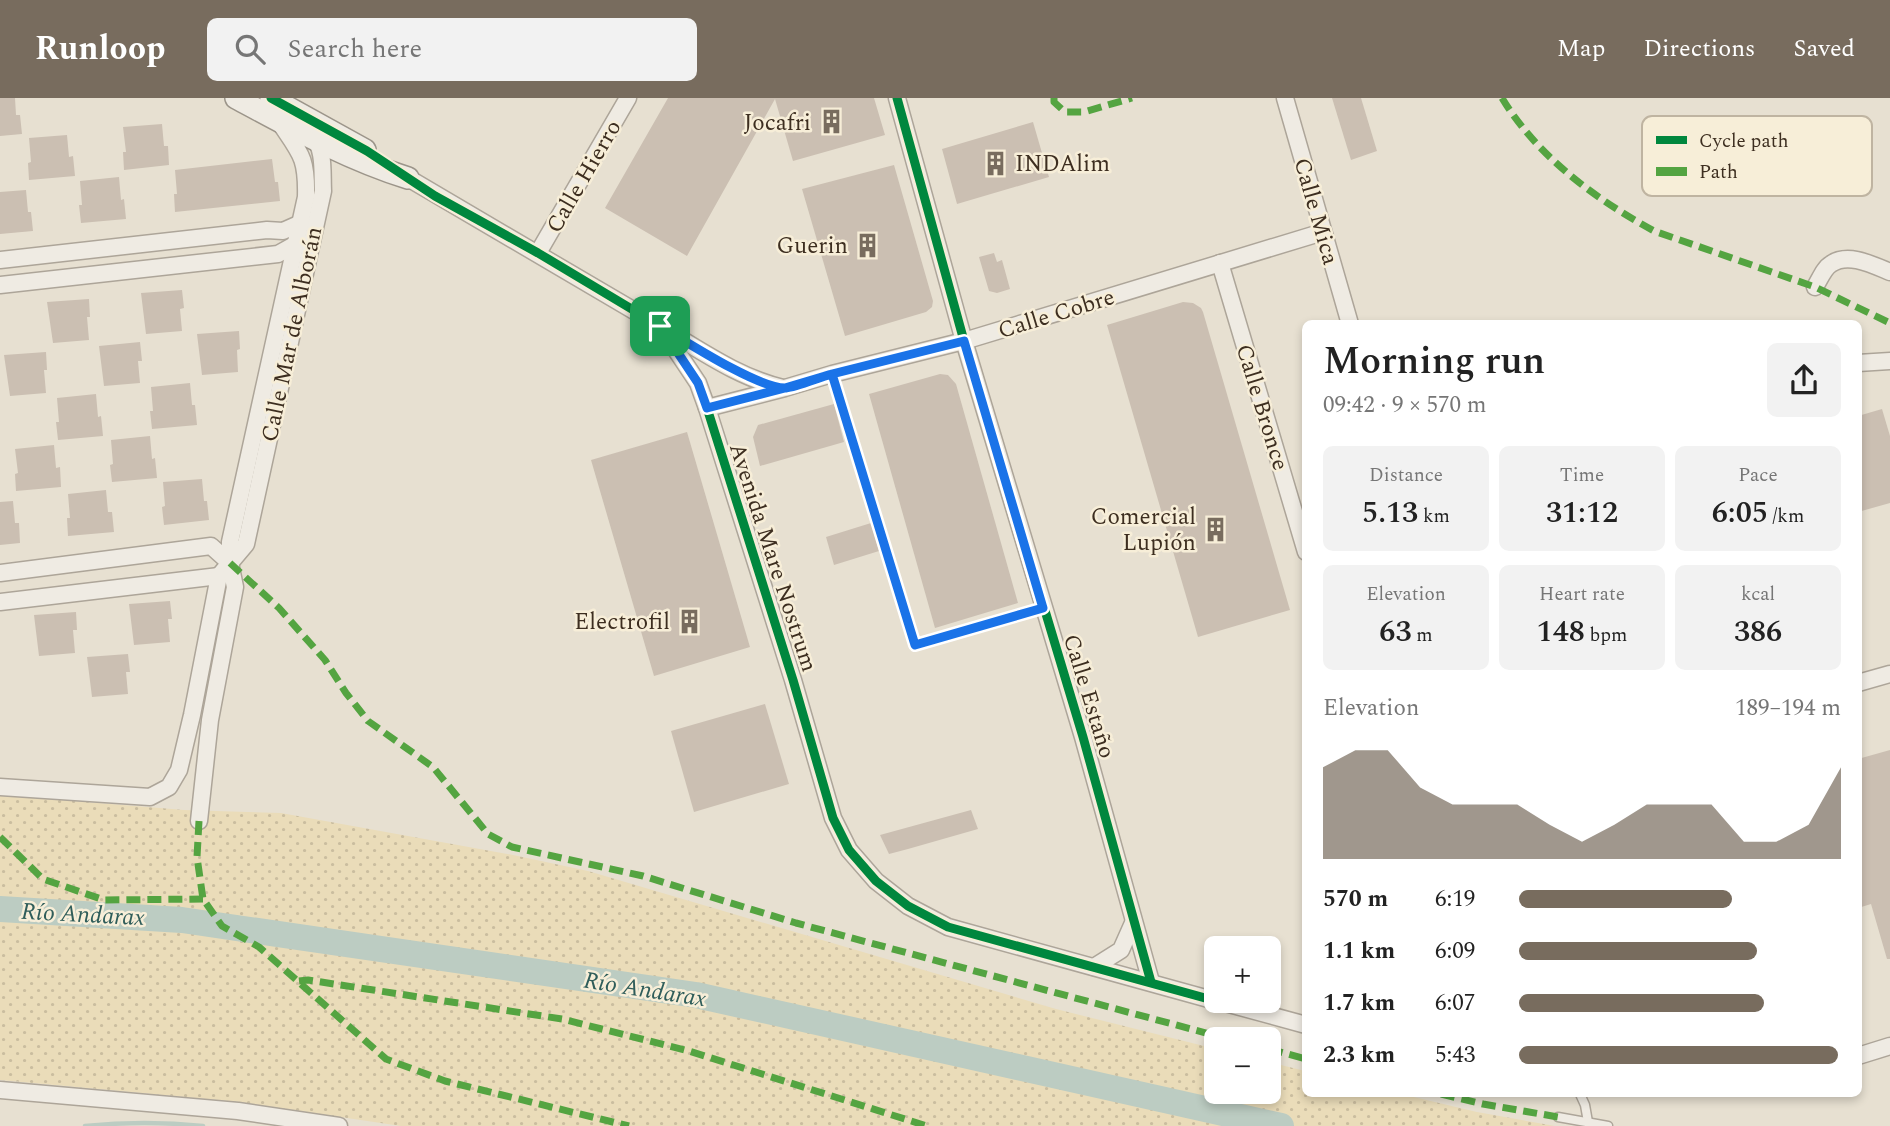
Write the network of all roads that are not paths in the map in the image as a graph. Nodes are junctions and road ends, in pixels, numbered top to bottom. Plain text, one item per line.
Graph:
1 (236, 98) edge
2 (271, 98) edge
3 (628, 98) edge
4 (897, 98) edge
5 (1285, 98) edge
6 (285, 115) junction
7 (318, 142) junction
8 (408, 178) junction
9 (300, 223) junction
10 (284, 231) junction
11 (1323, 232) junction
12 (303, 246) junction
13 (538, 253) junction
14 (278, 254) junction
15 (0, 260) edge
16 (1220, 263) junction
17 (291, 267) junction
18 (1890, 272) edge
19 (0, 285) edge
20 (1815, 287) dead end
21 (1349, 320) edge
22 (660, 326) junction
23 (964, 341) junction
24 (1890, 361) edge
25 (1862, 363) edge
26 (832, 374) junction
27 (785, 388) junction
28 (707, 408) junction
29 (1302, 529) edge
30 (230, 563) junction
31 (0, 573) edge
32 (219, 576) junction
33 (0, 602) edge
34 (1043, 608) junction
35 (1890, 674) edge
36 (1862, 682) edge
37 (0, 787) edge
38 (199, 821) dead end
39 (1133, 923) junction
40 (1094, 967) junction
41 (1150, 982) junction
42 (1204, 997) edge
43 (1262, 1013) edge
44 (1302, 1024) edge
45 (1890, 1046) edge
46 (1862, 1055) edge
47 (0, 1090) edge
48 (1581, 1097) edge
49 (1558, 1117) dead end
50 (1588, 1122) junction
51 (339, 1126) edge
52 (1608, 1126) edge

1 - 6 street, Avenida Mare Nostrum
2 - 6 street, Avenida Mare Nostrum
3 - 13 street, Calle Hierro
4 - 23 street, Calle Estaño
5 - 11 street, Calle Mica
6 - 7 street, Avenida Mare Nostrum
6 - 8 street, Avenida Mare Nostrum
6 - 9 street, Calle Mar de Alborán
7 - 8 street, Avenida Mare Nostrum
7 - 12 street, Calle Mar de Alborán
8 - 13 street, Avenida Mare Nostrum
9 - 10 street
9 - 12 street, Calle Mar de Alborán
10 - 12 street
10 - 15 street
11 - 16 street, Calle Cobre
11 - 21 street, Calle Mica
12 - 14 street
12 - 17 street, Calle Mar de Alborán
12 - 30 street, Calle Mar de Alborán
13 - 22 street, Avenida Mare Nostrum
14 - 17 street
14 - 19 street
16 - 23 street, Calle Cobre
16 - 29 street, Calle Bronce
17 - 30 street, Calle Mar de Alborán
18 - 20 street
22 - 27 street, Avenida Mare Nostrum
22 - 28 street, Avenida Mare Nostrum
23 - 26 street, Calle Cobre
23 - 34 street, Calle Estaño
24 - 25 street
26 - 27 street, Calle Cobre
26 - 34 lane
27 - 28 street, Calle Cobre
28 - 40 street, Avenida Mare Nostrum
30 - 31 street
30 - 32 street, Calle Mar de Alborán
30 - 38 street
32 - 33 street
32 - 37 street, Calle Mar de Alborán
34 - 39 street, Calle Estaño
35 - 36 street
39 - 40 street
39 - 41 street, Calle Estaño
40 - 41 street, Avenida Mare Nostrum
41 - 42 street, Avenida Mare Nostrum
43 - 44 street, Avenida Mare Nostrum
45 - 46 street
47 - 51 street
48 - 50 lane
49 - 50 lane
50 - 52 lane

